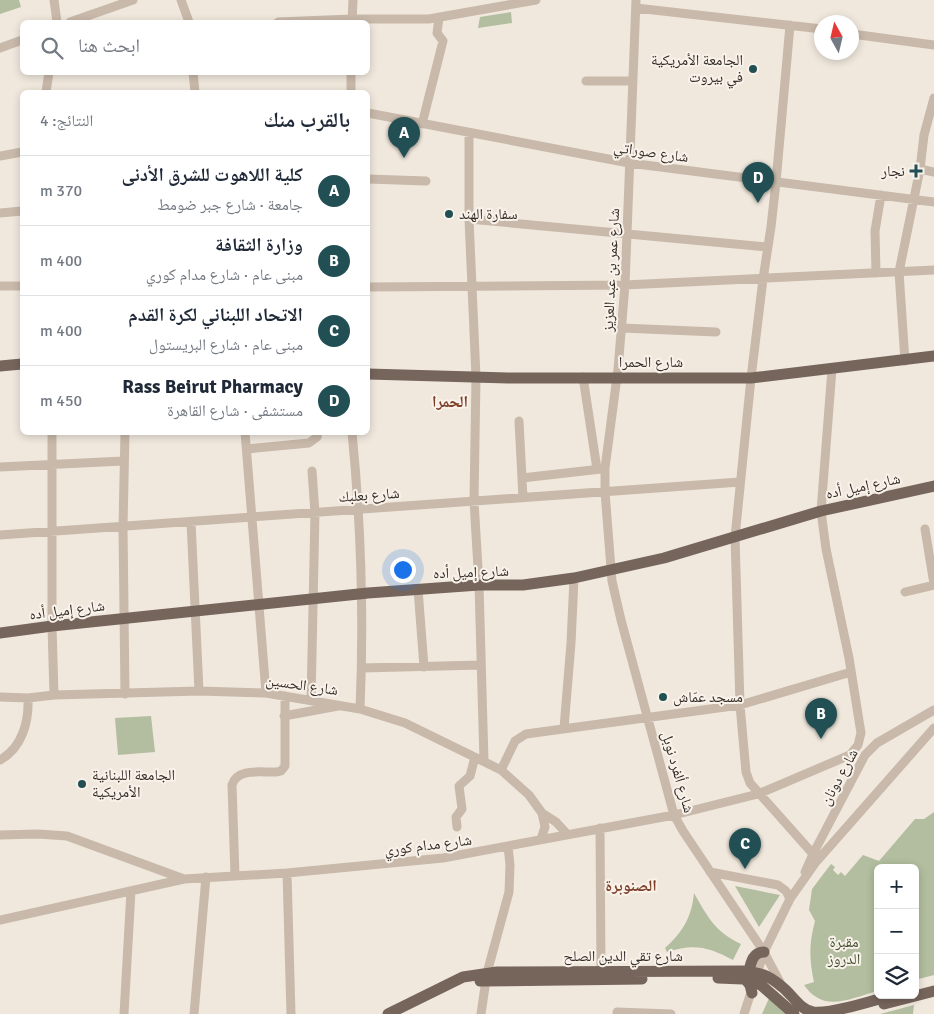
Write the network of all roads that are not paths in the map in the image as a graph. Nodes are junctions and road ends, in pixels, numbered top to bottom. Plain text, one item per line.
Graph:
1 (54, 0) edge
2 (133, 0) edge
3 (180, 0) edge
4 (353, 0) edge
5 (536, 0) edge
6 (636, 4) edge
7 (439, 18) junction
8 (57, 20) edge
9 (76, 20) edge
10 (189, 20) edge
11 (352, 20) edge
12 (370, 20) edge
13 (790, 25) junction
14 (814, 28) edge
15 (859, 35) edge
16 (20, 41) edge
17 (934, 45) edge
18 (0, 48) edge
19 (48, 75) edge
20 (193, 75) edge
21 (351, 75) edge
22 (586, 81) dead end
23 (632, 81) junction
24 (46, 90) edge
25 (195, 90) edge
26 (351, 90) edge
27 (934, 98) edge
28 (370, 113) edge
29 (422, 124) junction
30 (469, 133) junction
31 (20, 152) edge
32 (0, 156) edge
33 (629, 164) junction
34 (920, 169) junction
35 (934, 172) edge
36 (370, 179) edge
37 (426, 181) dead end
38 (776, 182) junction
39 (881, 195) junction
40 (914, 199) junction
41 (934, 202) edge
42 (20, 210) edge
43 (0, 213) edge
44 (469, 220) junction
45 (627, 234) junction
46 (767, 247) junction
47 (934, 270) edge
48 (899, 272) junction
49 (876, 273) junction
50 (762, 279) junction
51 (0, 286) edge
52 (20, 286) edge
53 (625, 286) junction
54 (370, 287) edge
55 (472, 287) junction
56 (622, 328) junction
57 (716, 332) dead end
58 (934, 356) edge
59 (905, 361) junction
60 (20, 364) edge
61 (0, 366) edge
62 (832, 369) junction
63 (370, 374) edge
64 (476, 377) junction
65 (583, 377) junction
66 (617, 377) junction
67 (751, 378) junction
68 (519, 421) dead end
69 (52, 435) edge
70 (124, 435) edge
71 (245, 435) edge
72 (317, 435) edge
73 (352, 435) edge
74 (247, 450) junction
75 (123, 461) junction
76 (53, 464) junction
77 (0, 467) edge
78 (601, 469) junction
79 (312, 472) dead end
80 (522, 478) junction
81 (740, 482) junction
82 (934, 486) edge
83 (605, 492) junction
84 (523, 498) junction
85 (474, 502) junction
86 (358, 509) junction
87 (820, 511) junction
88 (315, 513) junction
89 (251, 517) junction
90 (191, 522) junction
91 (123, 527) junction
92 (925, 529) dead end
93 (52, 532) junction
94 (0, 535) edge
95 (736, 537) junction
96 (610, 570) junction
97 (574, 578) junction
98 (934, 585) edge
99 (478, 586) junction
100 (418, 589) junction
101 (905, 592) dead end
102 (361, 594) junction
103 (312, 600) junction
104 (260, 605) junction
105 (195, 612) junction
106 (124, 618) junction
107 (52, 626) junction
108 (0, 633) edge
109 (482, 666) junction
110 (424, 667) junction
111 (362, 668) junction
112 (851, 672) junction
113 (199, 691) junction
114 (266, 693) junction
115 (125, 694) junction
116 (54, 696) junction
117 (285, 696) junction
118 (0, 697) edge
119 (28, 698) junction
120 (312, 700) junction
121 (343, 705) junction
122 (740, 705) junction
123 (360, 708) junction
124 (934, 710) edge
125 (284, 716) junction
126 (649, 718) junction
127 (564, 728) junction
128 (932, 731) edge
129 (861, 733) junction
130 (876, 744) junction
131 (850, 755) junction
132 (475, 757) junction
133 (0, 760) edge
134 (484, 762) junction
135 (860, 763) junction
136 (500, 770) junction
137 (758, 794) junction
138 (542, 814) junction
139 (674, 815) junction
140 (457, 827) dead end
141 (600, 828) junction
142 (566, 834) junction
143 (0, 835) edge
144 (541, 839) junction
145 (508, 846) junction
146 (813, 854) junction
147 (287, 872) junction
148 (710, 872) junction
149 (235, 876) junction
150 (206, 877) junction
151 (184, 879) junction
152 (799, 886) junction
153 (131, 891) junction
154 (790, 899) junction
155 (0, 920) edge
156 (764, 952) junction
157 (601, 971) junction
158 (486, 977) junction
159 (752, 980) junction
160 (934, 984) edge
161 (782, 987) junction
162 (919, 988) edge
163 (934, 991) edge
164 (919, 993) edge
165 (887, 999) edge
166 (890, 999) edge
167 (617, 1012) dead end
168 (124, 1014) edge
169 (194, 1014) edge
170 (292, 1014) edge
171 (388, 1014) edge
172 (403, 1014) edge
173 (481, 1014) edge
174 (671, 1014) edge
175 (744, 1014) edge
176 (794, 1014) edge
177 (849, 1014) edge

1 - 8 street
2 - 9 street
3 - 10 street
4 - 11 street
5 - 7 street
6 - 13 street
6 - 23 street, شارع عمر بن عبد العزيز
7 - 12 street
7 - 29 street
13 - 14 street
13 - 38 street
15 - 17 street
16 - 18 street
19 - 24 street
20 - 25 street
21 - 26 street
22 - 23 street
23 - 33 street, شارع عمر بن عبد العزيز
27 - 34 street
28 - 29 street, شارع صوراتي
29 - 30 street, شارع صوراتي
30 - 33 street, شارع صوراتي
30 - 44 street
31 - 32 street
33 - 38 street, شارع صوراتي
33 - 45 street, شارع عمر بن عبد العزيز
34 - 35 street
34 - 40 street
36 - 37 street
38 - 39 street, شارع صوراتي
38 - 46 street
39 - 40 street, شارع صوراتي
39 - 49 street
40 - 41 street, شارع صوراتي
40 - 48 street
42 - 43 street
44 - 45 street
44 - 55 street
45 - 46 street
45 - 53 street, شارع عمر بن عبد العزيز
46 - 50 street
47 - 48 street
48 - 49 street
48 - 59 street
49 - 50 street
50 - 53 street
50 - 67 street
51 - 52 street
53 - 55 street
53 - 56 street, شارع عمر بن عبد العزيز
54 - 55 street
55 - 64 street
56 - 57 street
56 - 66 street, شارع عمر بن عبد العزيز
58 - 59 main road, شارع الحمرا
59 - 62 main road, شارع الحمرا
60 - 61 main road
62 - 67 main road, شارع الحمرا
62 - 87 street
63 - 64 main road, شارع الحمرا
64 - 65 main road, شارع الحمرا
64 - 85 street
65 - 66 main road, شارع الحمرا
65 - 78 street
66 - 67 main road, شارع الحمرا
66 - 78 street, شارع عمر بن عبد العزيز
67 - 81 street
68 - 80 street
69 - 76 street
70 - 75 street
71 - 74 street
72 - 74 street
73 - 86 street
74 - 89 street
75 - 76 street
75 - 91 street
76 - 77 street
76 - 93 street
78 - 80 street
78 - 83 street, شارع عمر بن عبد العزيز
79 - 88 street
80 - 84 street
81 - 83 street, شارع بعلبك
81 - 95 street
82 - 87 main road, شارع إميل أده
83 - 84 street, شارع بعلبك
83 - 96 street, شارع عمر بن عبد العزيز
84 - 85 street, شارع بعلبك
85 - 86 street, شارع بعلبك
85 - 99 street
86 - 88 street, شارع بعلبك
86 - 102 street
87 - 95 main road, شارع إميل أده
87 - 112 street
88 - 89 street, شارع بعلبك
88 - 103 street
89 - 90 street, شارع بعلبك
89 - 104 street
90 - 91 street, شارع بعلبك
90 - 105 street
91 - 93 street, شارع بعلبك
91 - 106 street
92 - 98 street
93 - 94 street, شارع بعلبك
93 - 107 street
95 - 96 main road, شارع إميل أده
95 - 122 street
96 - 97 main road, شارع إميل أده
96 - 126 street, شارع ألفرد نوبل
97 - 99 main road, شارع إميل أده
97 - 127 street
98 - 101 street
99 - 100 main road, شارع إميل أده
99 - 109 street
100 - 102 main road, شارع إميل أده
100 - 110 street
102 - 103 main road, شارع إميل أده
102 - 111 street
103 - 104 main road, شارع إميل أده
103 - 120 street
104 - 105 main road, شارع إميل أده
104 - 114 street
105 - 106 main road, شارع إميل أده
105 - 113 street
106 - 107 main road, شارع إميل أده
106 - 115 street
107 - 108 main road, شارع إميل أده
107 - 116 street
109 - 110 street
109 - 134 street
110 - 111 street
111 - 123 street
112 - 122 street
112 - 129 street
113 - 114 street, شارع الحسين
113 - 115 street, شارع الحسين
114 - 117 street, شارع الحسين
115 - 116 street, شارع الحسين
116 - 119 street, شارع الحسين
117 - 120 street, شارع الحسين
117 - 125 street
118 - 119 street, شارع الحسين
119 - 133 street
120 - 121 street, شارع الحسين
121 - 123 street, شارع الحسين
121 - 125 street
122 - 126 street
122 - 137 street
123 - 132 street, شارع الحسين
124 - 130 street, شارع دونان
125 - 149 street
126 - 127 street
126 - 139 street, شارع ألفرد نوبل
127 - 136 street
128 - 152 street, شارع دونان
129 - 130 street
129 - 131 street, شارع مدام كوري
130 - 135 street, شارع دونان
131 - 135 street
131 - 137 street, شارع مدام كوري
132 - 134 street, شارع الحسين
132 - 140 street
134 - 136 street, شارع الحسين
135 - 146 street, شارع دونان
136 - 138 street, شارع الحسين
137 - 139 street, شارع مدام كوري
137 - 146 street
138 - 142 street, شارع الحسين
138 - 144 street
139 - 141 street, شارع مدام كوري
139 - 148 street, شارع ألفرد نوبل
141 - 142 street, شارع مدام كوري
141 - 157 street
142 - 144 street, شارع مدام كوري
143 - 151 street
144 - 145 street, شارع مدام كوري
145 - 147 street, شارع مدام كوري
145 - 158 street
146 - 152 street, شارع دونان
147 - 149 street, شارع مدام كوري
147 - 170 street
148 - 154 street
148 - 156 street, شارع ألفرد نوبل
149 - 150 street, شارع مدام كوري
150 - 151 street, شارع مدام كوري
150 - 169 street
151 - 153 street, شارع مدام كوري
152 - 154 street, شارع دونان
153 - 155 street, شارع مدام كوري
153 - 168 street
154 - 156 street, شارع دونان
156 - 159 main road
156 - 161 street, شارع ألفرد نوبل
157 - 158 main road, شارع تقي الدين الصلح
157 - 159 main road, شارع تقي الدين الصلح
158 - 159 main road, شارع تقي الدين الصلح
158 - 171 main road
158 - 172 main road
158 - 173 street
159 - 161 main road
159 - 175 street
159 - 176 main road
160 - 162 main road
161 - 165 main road
163 - 164 main road
166 - 177 main road
167 - 174 street

